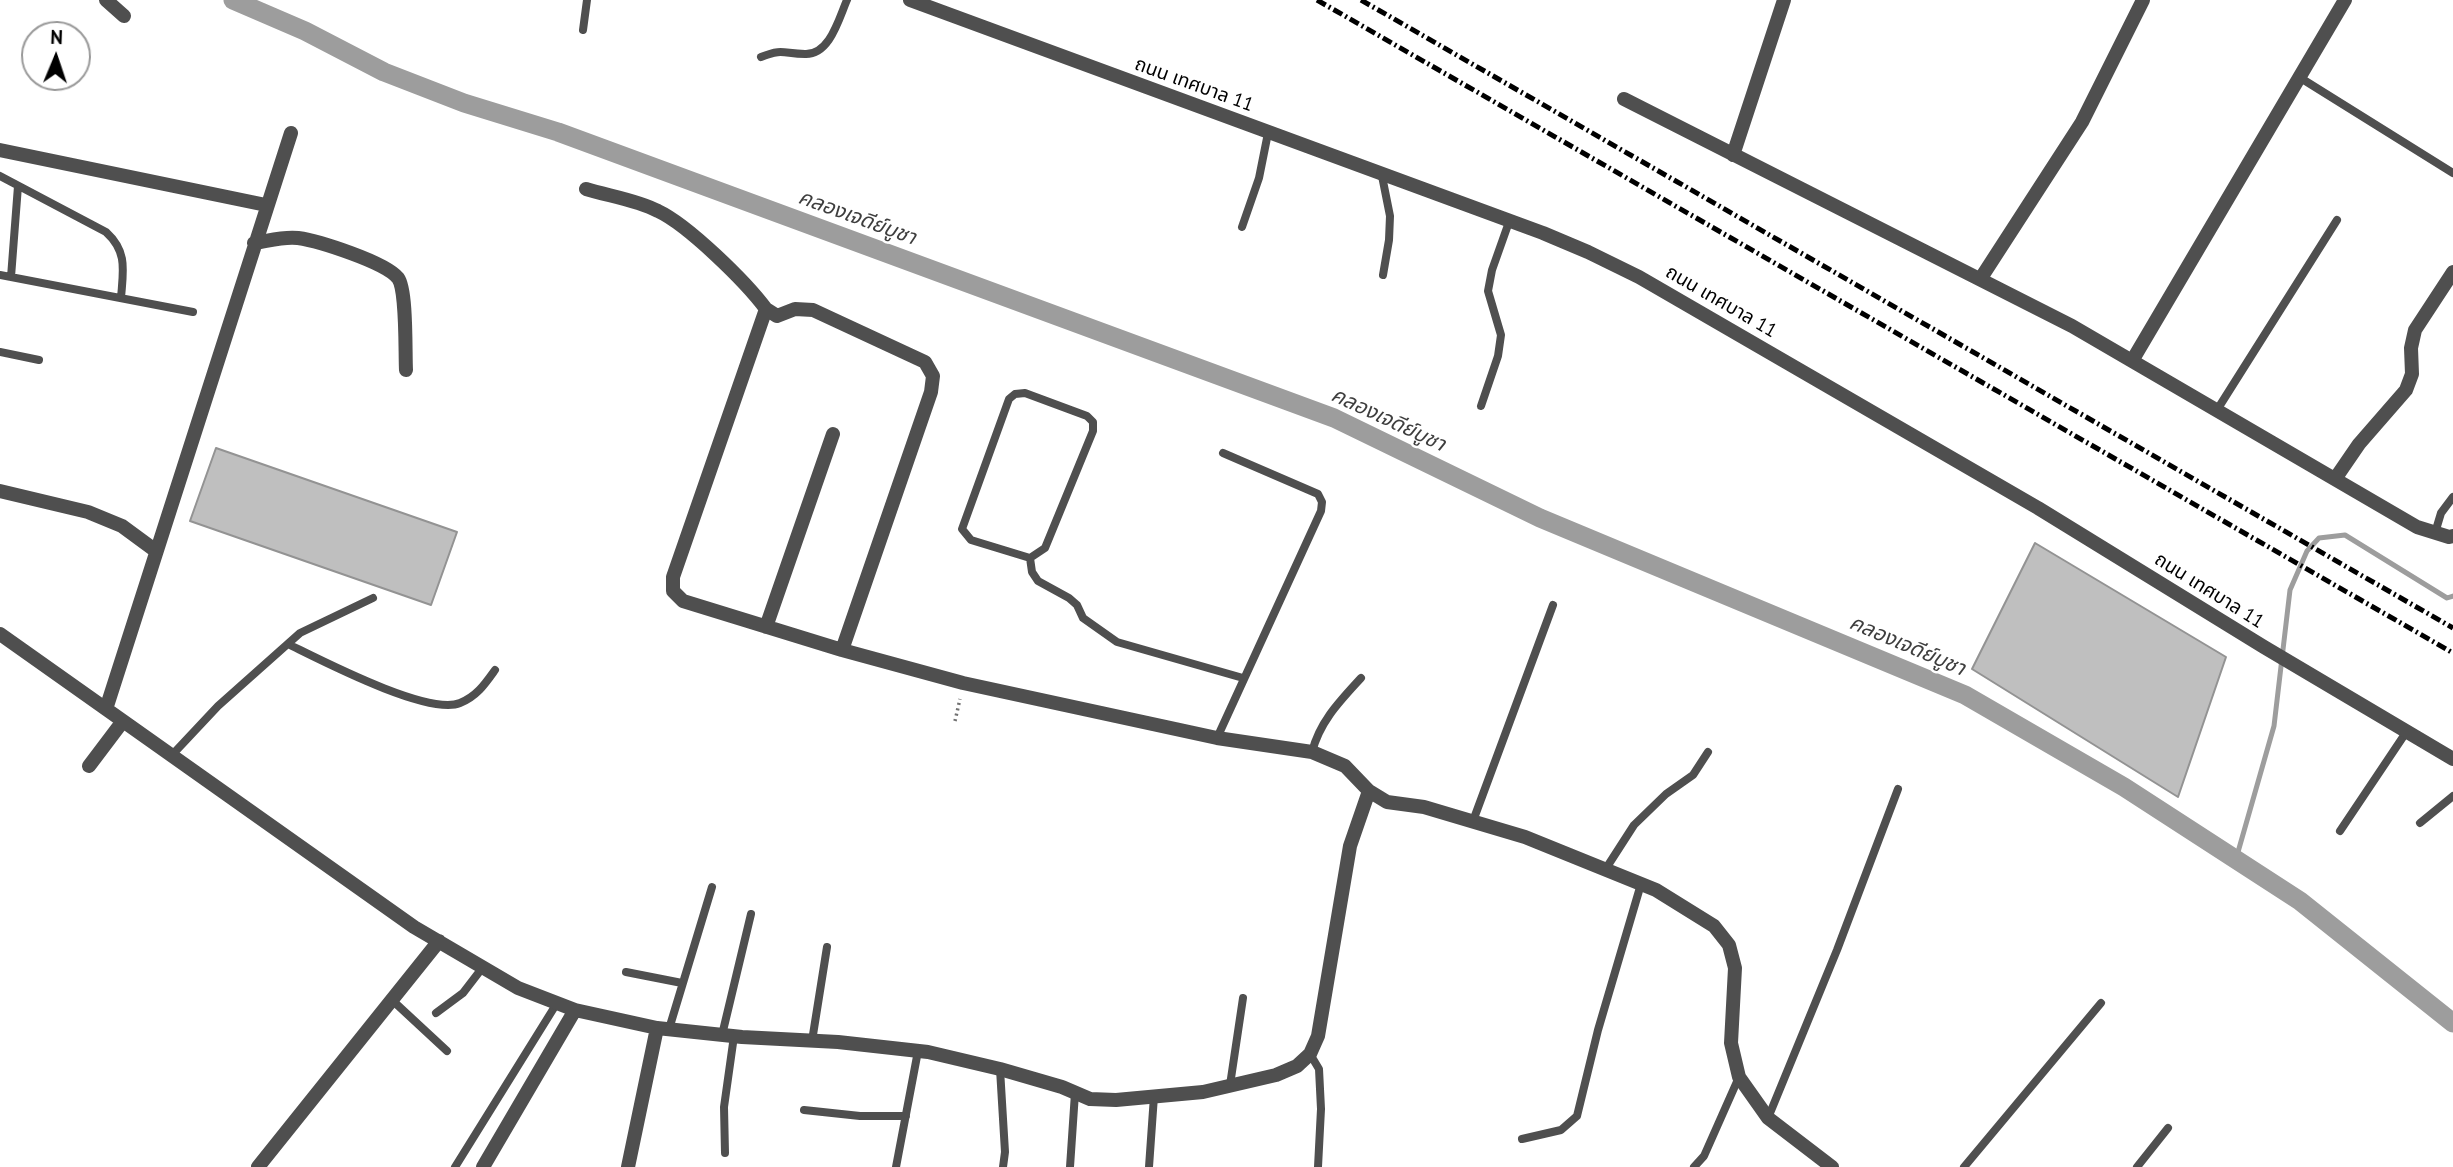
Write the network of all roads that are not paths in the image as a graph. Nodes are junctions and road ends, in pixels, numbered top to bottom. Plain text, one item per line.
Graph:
1 (106, 0) edge
2 (587, 0) edge
3 (847, 0) edge
4 (911, 0) edge
5 (1784, 0) edge
6 (2143, 0) edge
7 (2345, 0) edge
8 (124, 16) dead end
9 (583, 30) dead end
10 (761, 57) dead end
11 (2299, 77) junction
12 (1624, 99) dead end
13 (291, 133) dead end
14 (1268, 133) junction
15 (0, 150) edge
16 (1733, 155) junction
17 (2453, 173) edge
18 (0, 176) edge
19 (1382, 176) junction
20 (18, 186) junction
21 (586, 189) dead end
22 (267, 205) junction
23 (2337, 219) dead end
24 (1510, 222) junction
25 (1242, 227) dead end
26 (254, 243) junction
27 (2453, 272) edge
28 (0, 275) edge
29 (1383, 275) dead end
30 (11, 277) junction
31 (1981, 278) junction
32 (121, 298) junction
33 (766, 309) junction
34 (193, 312) dead end
35 (0, 352) edge
36 (40, 360) dead end
37 (2132, 361) junction
38 (406, 370) dead end
39 (1481, 406) dead end
40 (2217, 410) junction
41 (833, 434) dead end
42 (1223, 453) dead end
43 (2335, 479) junction
44 (0, 491) edge
45 (2453, 498) edge
46 (2435, 533) junction
47 (2453, 537) edge
48 (156, 551) junction
49 (1030, 558) junction
50 (373, 598) dead end
51 (1553, 605) dead end
52 (766, 627) junction
53 (0, 634) edge
54 (288, 645) junction
55 (842, 650) junction
56 (495, 670) dead end
57 (1243, 678) junction
58 (1361, 678) dead end
59 (106, 709) junction
60 (123, 721) junction
61 (2407, 731) junction
62 (1217, 738) junction
63 (1312, 752) junction
64 (1708, 752) dead end
65 (172, 755) junction
66 (2453, 759) edge
67 (89, 766) dead end
68 (1898, 789) dead end
69 (1369, 791) junction
70 (2453, 796) edge
71 (1473, 821) junction
72 (2420, 823) dead end
73 (2340, 831) dead end
74 (1605, 870) junction
75 (1641, 884) junction
76 (712, 887) dead end
77 (751, 914) dead end
78 (439, 941) junction
79 (827, 947) dead end
80 (483, 967) junction
81 (626, 972) dead end
82 (682, 984) junction
83 (1243, 998) dead end
84 (392, 1000) junction
85 (557, 1003) junction
86 (2101, 1003) dead end
87 (575, 1010) junction
88 (436, 1013) dead end
89 (663, 1028) junction
90 (728, 1036) junction
91 (811, 1041) junction
92 (447, 1051) dead end
93 (918, 1051) junction
94 (1310, 1054) junction
95 (1000, 1069) junction
96 (1739, 1077) junction
97 (1230, 1086) junction
98 (1075, 1093) junction
99 (1154, 1096) junction
100 (804, 1110) dead end
101 (906, 1116) junction
102 (1768, 1118) junction
103 (2168, 1128) dead end
104 (1522, 1139) dead end
105 (725, 1153) dead end
106 (258, 1167) edge
107 (455, 1167) edge
108 (483, 1167) edge
109 (628, 1167) edge
110 (896, 1167) edge
111 (1003, 1167) edge
112 (1070, 1167) edge
113 (1149, 1167) edge
114 (1318, 1167) edge
115 (1694, 1167) edge
116 (1832, 1167) edge
117 (1964, 1167) edge
118 (2137, 1167) edge

1 - 8 street
2 - 9 lane
3 - 10 lane
4 - 14 street, ถนน เทศบาล 11
5 - 16 street
6 - 31 street
7 - 11 street
11 - 17 lane
11 - 37 street
12 - 16 street
13 - 22 street
14 - 19 street, ถนน เทศบาล 11
14 - 25 lane
15 - 22 street
16 - 31 street
18 - 20 lane
19 - 24 street, ถนน เทศบาล 11
19 - 29 lane
20 - 30 lane
20 - 32 lane
21 - 33 street
22 - 26 street
23 - 40 lane
24 - 39 lane
24 - 61 street, ถนน เทศบาล 11
26 - 38 street
26 - 48 street
27 - 43 street
28 - 30 lane
30 - 32 lane
31 - 37 street
32 - 34 lane
33 - 52 street
33 - 55 street
35 - 36 lane
37 - 40 street
40 - 43 street
41 - 52 street
42 - 57 lane
43 - 46 street
44 - 48 street
45 - 46 lane
46 - 47 street
48 - 59 street
49 - 49 lane
49 - 57 lane
50 - 54 lane
51 - 71 lane
52 - 55 street
53 - 59 street
54 - 56 lane
54 - 65 lane
55 - 62 street
57 - 62 lane
58 - 63 lane
59 - 60 street
60 - 65 street
60 - 67 street
61 - 66 street, ถนน เทศบาล 11
61 - 73 lane
62 - 63 street
63 - 69 street
64 - 74 lane
65 - 78 street
68 - 102 lane
69 - 71 street
69 - 94 street
70 - 72 lane
71 - 74 street
74 - 75 street
75 - 96 street
75 - 104 lane
76 - 82 lane
77 - 90 lane
78 - 80 street
78 - 84 street
79 - 91 lane
80 - 85 street
80 - 88 lane
81 - 82 lane
82 - 89 lane
83 - 97 lane
84 - 92 lane
84 - 106 street
85 - 87 street
85 - 107 lane
86 - 117 lane
87 - 89 street
87 - 108 street
89 - 90 street
89 - 109 street
90 - 91 street
90 - 105 lane
91 - 93 street
93 - 95 street
93 - 101 lane
94 - 97 street
94 - 114 lane
95 - 98 street
95 - 111 lane
96 - 102 street
96 - 115 lane
97 - 99 street
98 - 99 street
98 - 112 lane
99 - 113 lane
100 - 101 lane
101 - 110 lane
102 - 116 street
103 - 118 lane

